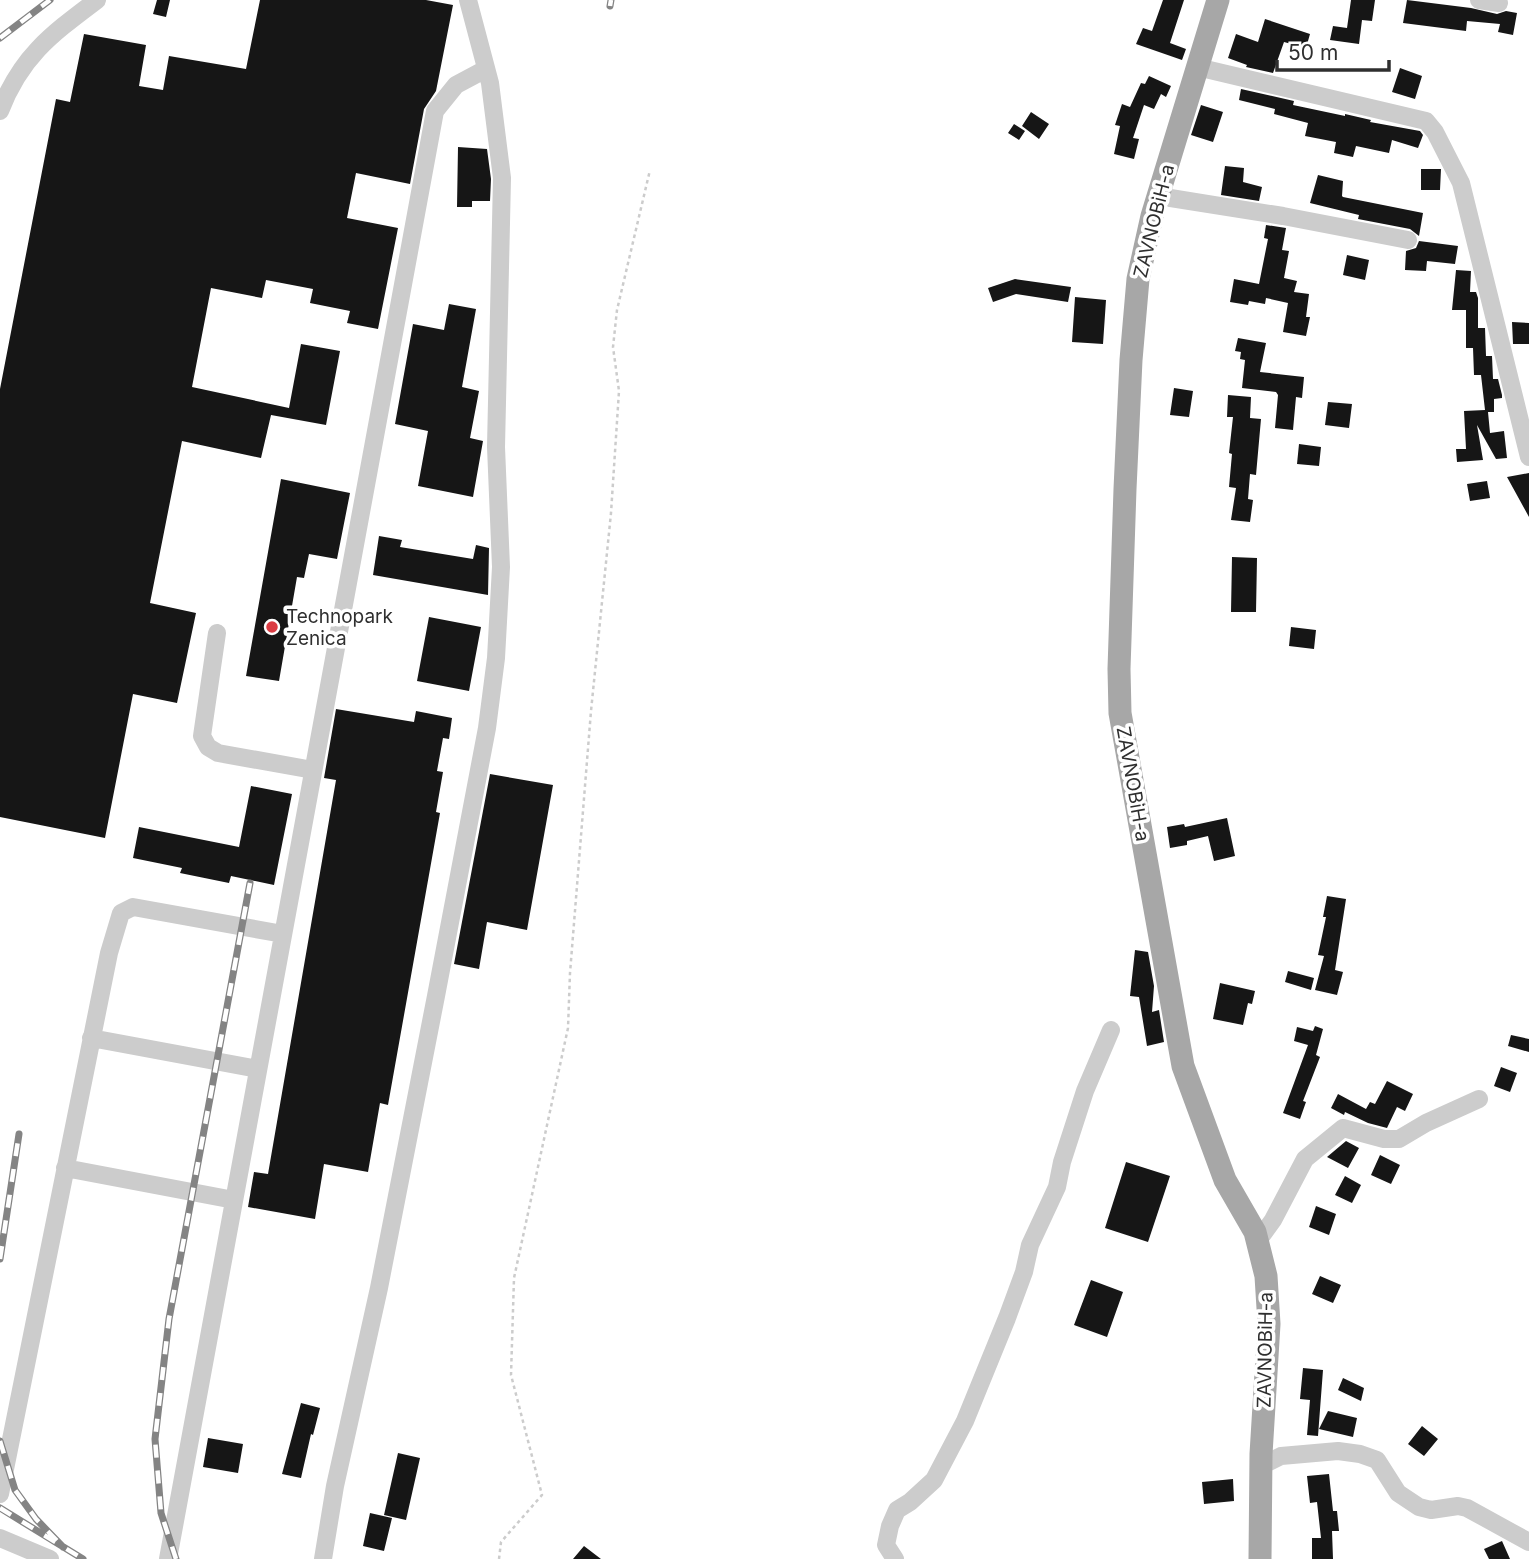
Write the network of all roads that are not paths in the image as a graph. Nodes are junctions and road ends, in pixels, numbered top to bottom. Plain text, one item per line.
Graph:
1 (97, 0) edge
2 (468, 0) edge
3 (1218, 0) edge
4 (1479, 0) edge
5 (1499, 3) dead end
6 (1197, 67) junction
7 (486, 69) junction
8 (0, 111) edge
9 (1158, 196) junction
10 (1408, 240) dead end
11 (1529, 457) edge
12 (217, 633) dead end
13 (313, 770) junction
14 (283, 934) junction
15 (1111, 1030) dead end
16 (91, 1038) junction
17 (258, 1069) junction
18 (1479, 1099) dead end
19 (65, 1168) junction
20 (234, 1200) junction
21 (1257, 1242) junction
22 (1261, 1466) junction
23 (0, 1494) edge
24 (0, 1538) edge
25 (1529, 1542) edge
26 (50, 1559) edge
27 (168, 1559) edge
28 (323, 1559) edge
29 (895, 1559) edge
30 (1260, 1559) edge

1 - 8 street
2 - 7 street
3 - 6 main road, ZAVNOBiH-a
4 - 5 street
6 - 9 main road, ZAVNOBiH-a
6 - 11 street
7 - 13 street
7 - 28 street
9 - 10 street
9 - 21 main road, ZAVNOBiH-a
12 - 13 street
13 - 14 street
14 - 16 street
14 - 17 street
15 - 29 street
16 - 17 street
16 - 19 street
17 - 20 street
18 - 21 street
19 - 20 street
19 - 23 street
20 - 27 street
21 - 22 main road, ZAVNOBiH-a
22 - 25 street
22 - 30 main road, ZAVNOBiH-a
24 - 26 street

